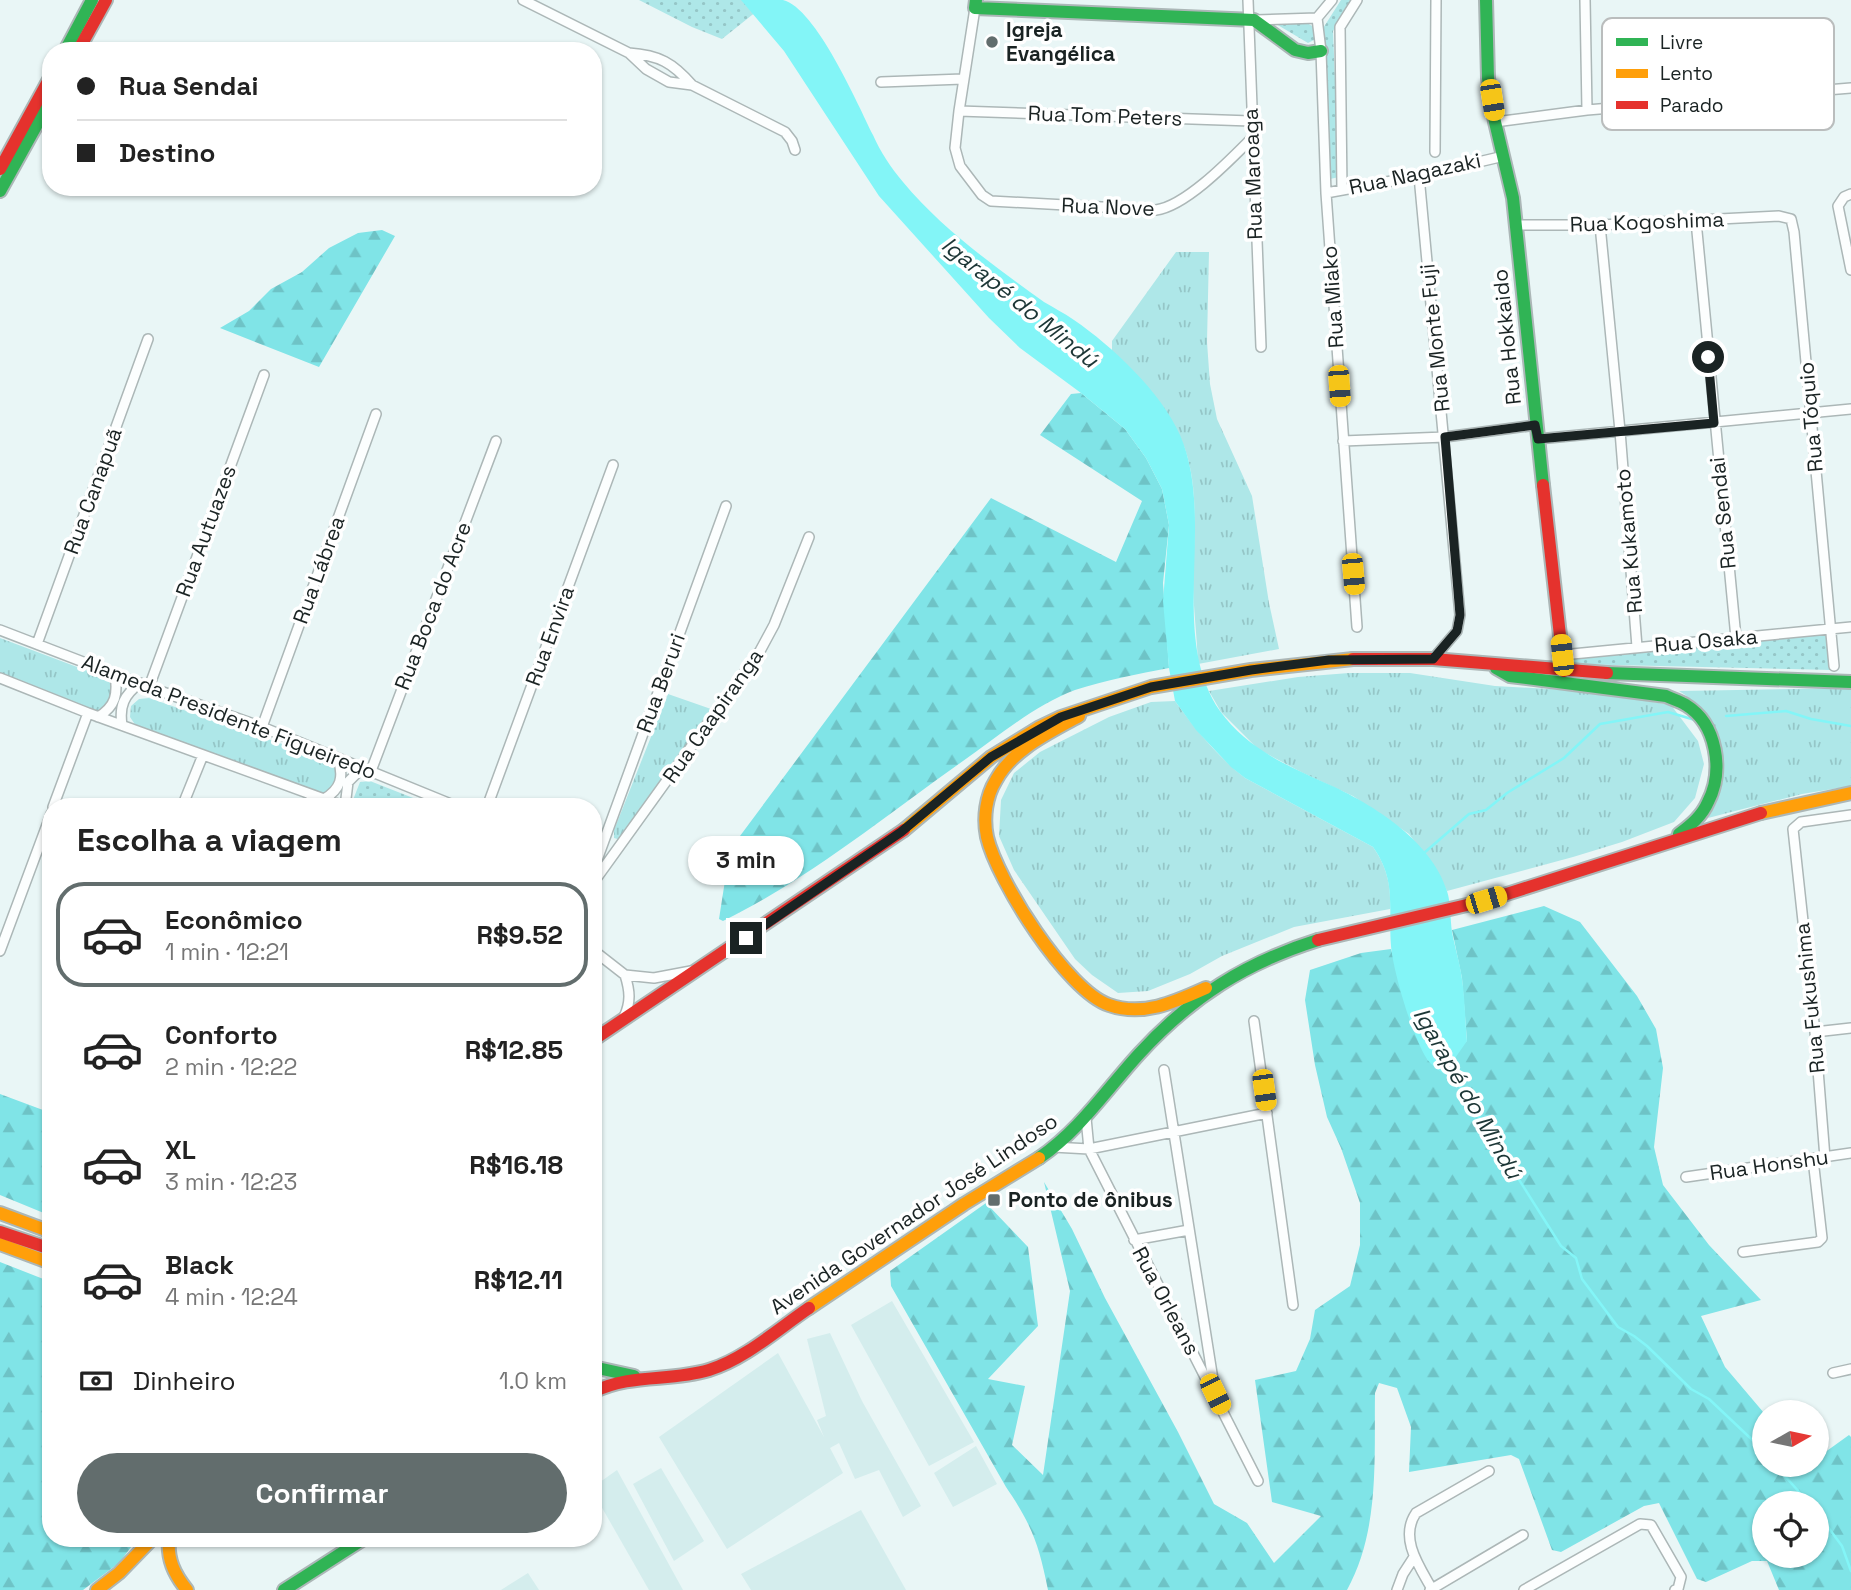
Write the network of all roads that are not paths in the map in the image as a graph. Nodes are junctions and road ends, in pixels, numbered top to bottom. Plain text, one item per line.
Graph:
1 (92, 0) edge
2 (106, 0) edge
3 (523, 0) edge
4 (1248, 0) edge
5 (1332, 0) edge
6 (1357, 0) edge
7 (1436, 0) edge
8 (1486, 0) edge
9 (1585, 0) edge
10 (976, 4) edge
11 (1317, 18) junction
12 (1251, 20) junction
13 (70, 42) edge
14 (83, 42) edge
15 (1321, 51) junction
16 (629, 53) junction
17 (963, 79) junction
18 (881, 82) dead end
19 (692, 85) junction
20 (42, 92) edge
21 (1602, 109) edge
22 (1587, 110) junction
23 (959, 111) junction
24 (42, 115) edge
25 (1251, 121) junction
26 (1495, 122) junction
27 (1252, 138) junction
28 (795, 150) dead end
29 (1435, 152) dead end
30 (1504, 156) junction
31 (0, 169) edge
32 (1419, 176) junction
33 (1342, 190) junction
34 (0, 191) edge
35 (1326, 193) junction
36 (1851, 194) edge
37 (1779, 216) joint
38 (1696, 221) junction
39 (1516, 225) junction
40 (1600, 225) junction
41 (1851, 270) edge
42 (148, 339) dead end
43 (1261, 347) dead end
44 (264, 375) dead end
45 (1851, 410) edge
46 (376, 414) dead end
47 (1810, 414) junction
48 (1714, 423) junction
49 (1535, 425) junction
50 (1620, 431) junction
51 (1445, 437) junction
52 (1538, 439) junction
53 (496, 441) dead end
54 (1343, 441) junction
55 (613, 465) dead end
56 (726, 506) dead end
57 (809, 537) dead end
58 (1357, 627) dead end
59 (1851, 627) edge
60 (1831, 629) junction
61 (0, 630) edge
62 (1736, 638) junction
63 (37, 644) junction
64 (1637, 647) junction
65 (1562, 655) junction
66 (1433, 659) junction
67 (1493, 666) junction
68 (1834, 666) dead end
69 (1564, 671) junction
70 (115, 674) junction
71 (0, 678) edge
72 (1851, 682) edge
73 (144, 685) junction
74 (1110, 699) junction
75 (88, 713) junction
76 (99, 717) junction
77 (122, 726) junction
78 (262, 727) junction
79 (202, 755) junction
80 (338, 759) junction
81 (366, 769) junction
82 (1851, 793) edge
83 (312, 795) junction
84 (56, 798) edge
85 (186, 798) edge
86 (311, 798) edge
87 (321, 798) edge
88 (326, 798) edge
89 (347, 798) edge
90 (436, 798) edge
91 (490, 798) edge
92 (1851, 815) edge
93 (42, 838) edge
94 (1663, 842) junction
95 (602, 853) edge
96 (602, 857) edge
97 (0, 951) edge
98 (602, 957) edge
99 (700, 969) junction
100 (625, 975) junction
101 (1226, 979) junction
102 (623, 1020) junction
103 (1254, 1021) dead end
104 (1851, 1028) edge
105 (1815, 1032) junction
106 (602, 1034) edge
107 (1164, 1070) dead end
108 (1267, 1113) junction
109 (1086, 1118) junction
110 (1173, 1132) junction
111 (1052, 1147) junction
112 (1089, 1149) junction
113 (1851, 1153) edge
114 (1825, 1158) junction
115 (1813, 1159) junction
116 (1686, 1177) dead end
117 (0, 1213) edge
118 (42, 1229) edge
119 (1189, 1230) junction
120 (0, 1232) edge
121 (1134, 1240) junction
122 (0, 1244) edge
123 (42, 1246) edge
124 (1743, 1252) dead end
125 (42, 1260) edge
126 (1293, 1305) dead end
127 (602, 1369) edge
128 (1851, 1369) edge
129 (1833, 1373) dead end
130 (643, 1377) junction
131 (602, 1388) edge
132 (1215, 1394) junction
133 (1489, 1471) dead end
134 (1258, 1481) dead end
135 (1523, 1535) dead end
136 (144, 1547) edge
137 (169, 1547) edge
138 (351, 1547) edge
139 (1414, 1557) junction
140 (1431, 1589) edge
141 (97, 1590) edge
142 (187, 1590) edge
143 (284, 1590) edge
144 (1397, 1590) edge
145 (1524, 1590) edge
146 (1675, 1590) edge

1 - 13 main road
2 - 14 main road
3 - 16 street
4 - 12 street, Rua Maroaga
5 - 11 street
6 - 33 street
7 - 29 street
8 - 26 main road, Rua Hokkaido
9 - 22 street
10 - 12 main road
10 - 17 street
11 - 12 street
11 - 15 street, Rua Miako
12 - 15 main road
12 - 25 street, Rua Maroaga
15 - 35 street, Rua Miako
16 - 19 street
16 - 19 street
17 - 18 street
17 - 23 street
19 - 28 street
20 - 31 main road
21 - 22 street
22 - 26 street
23 - 25 street, Rua Tom Peters
23 - 27 street, Rua Nove
24 - 34 main road
25 - 27 street, Rua Maroaga
26 - 30 main road, Rua Hokkaido
27 - 43 street, Rua Maroaga
30 - 32 street, Rua Nagazaki
30 - 39 main road, Rua Hokkaido
32 - 33 street, Rua Nagazaki
32 - 51 street, Rua Monte Fuji
33 - 35 street, Rua Nagazaki
35 - 54 street, Rua Miako
36 - 41 street
37 - 38 street, Rua Kogoshima
37 - 47 street, Rua Tóquio
38 - 40 street, Rua Kogoshima
38 - 48 street, Rua Sendai
39 - 40 street, Rua Kogoshima
39 - 49 main road, Rua Hokkaido
40 - 50 street, Rua Kukamoto
42 - 63 street, Rua Canapuã
44 - 73 street, Rua Autuazes
45 - 47 street
46 - 78 street, Rua Lábrea
47 - 48 street
47 - 60 street, Rua Tóquio
48 - 50 street
48 - 62 street, Rua Sendai
49 - 51 street
49 - 52 main road, Rua Hokkaido
50 - 52 street
50 - 64 street, Rua Kukamoto
51 - 54 street
51 - 66 street, Rua Monte Fuji
52 - 65 main road, Rua Hokkaido
53 - 81 street, Rua Boca do Acre
54 - 58 street, Rua Miako
55 - 91 street, Rua Envira
56 - 95 street, Rua Beruri
57 - 96 street, Rua Caapiranga
59 - 60 street, Rua Osaka
60 - 62 street, Rua Osaka
60 - 68 street, Rua Tóquio
61 - 63 street, Alameda Presidente Figueiredo
62 - 64 street, Rua Osaka
63 - 70 street, Alameda Presidente Figueiredo
64 - 65 street, Rua Osaka
65 - 69 main road, Rua Hokkaido
66 - 67 main road
66 - 74 main road
67 - 69 main road
67 - 94 main road
69 - 72 main road
70 - 73 street, Alameda Presidente Figueiredo
70 - 76 street
71 - 75 street, Alameda Presidente Figueiredo
73 - 77 street, Rua Autuazes
73 - 78 street, Alameda Presidente Figueiredo
74 - 99 main road
74 - 101 main road
75 - 76 street, Alameda Presidente Figueiredo
75 - 84 street
76 - 77 street, Alameda Presidente Figueiredo
77 - 79 street, Alameda Presidente Figueiredo
78 - 80 street, Alameda Presidente Figueiredo
79 - 83 street, Alameda Presidente Figueiredo
79 - 85 street
80 - 81 street, Alameda Presidente Figueiredo
80 - 88 street
81 - 89 street, Rua Boca do Acre
81 - 90 street, Alameda Presidente Figueiredo
82 - 94 main road, Avenida Governador José Lindoso
83 - 86 street
83 - 87 street, Alameda Presidente Figueiredo
92 - 105 street, Rua Fukushima
93 - 97 street
94 - 101 main road, Avenida Governador José Lindoso
98 - 100 street
99 - 100 street
99 - 102 main road
100 - 102 street
101 - 109 main road, Avenida Governador José Lindoso
102 - 106 main road
103 - 108 street
104 - 105 street
105 - 114 street, Rua Fukushima
107 - 110 street
108 - 110 street
108 - 126 street
109 - 111 main road, Avenida Governador José Lindoso
109 - 112 street, Rua Orleans
110 - 112 street
110 - 119 street
111 - 112 street
111 - 130 main road, Avenida Governador José Lindoso
112 - 121 street, Rua Orleans
113 - 114 street, Rua Honshu
114 - 115 street, Rua Honshu
115 - 116 street, Rua Honshu
115 - 124 street
117 - 118 main road
119 - 121 street
119 - 132 street
120 - 123 main road
121 - 132 street, Rua Orleans
122 - 125 main road
127 - 130 main road
128 - 129 street
130 - 131 main road, Avenida Governador José Lindoso
132 - 134 street, Rua Orleans
133 - 139 street
135 - 140 street
136 - 141 main road
137 - 142 main road
138 - 143 main road
139 - 140 street
139 - 144 street
145 - 146 street

